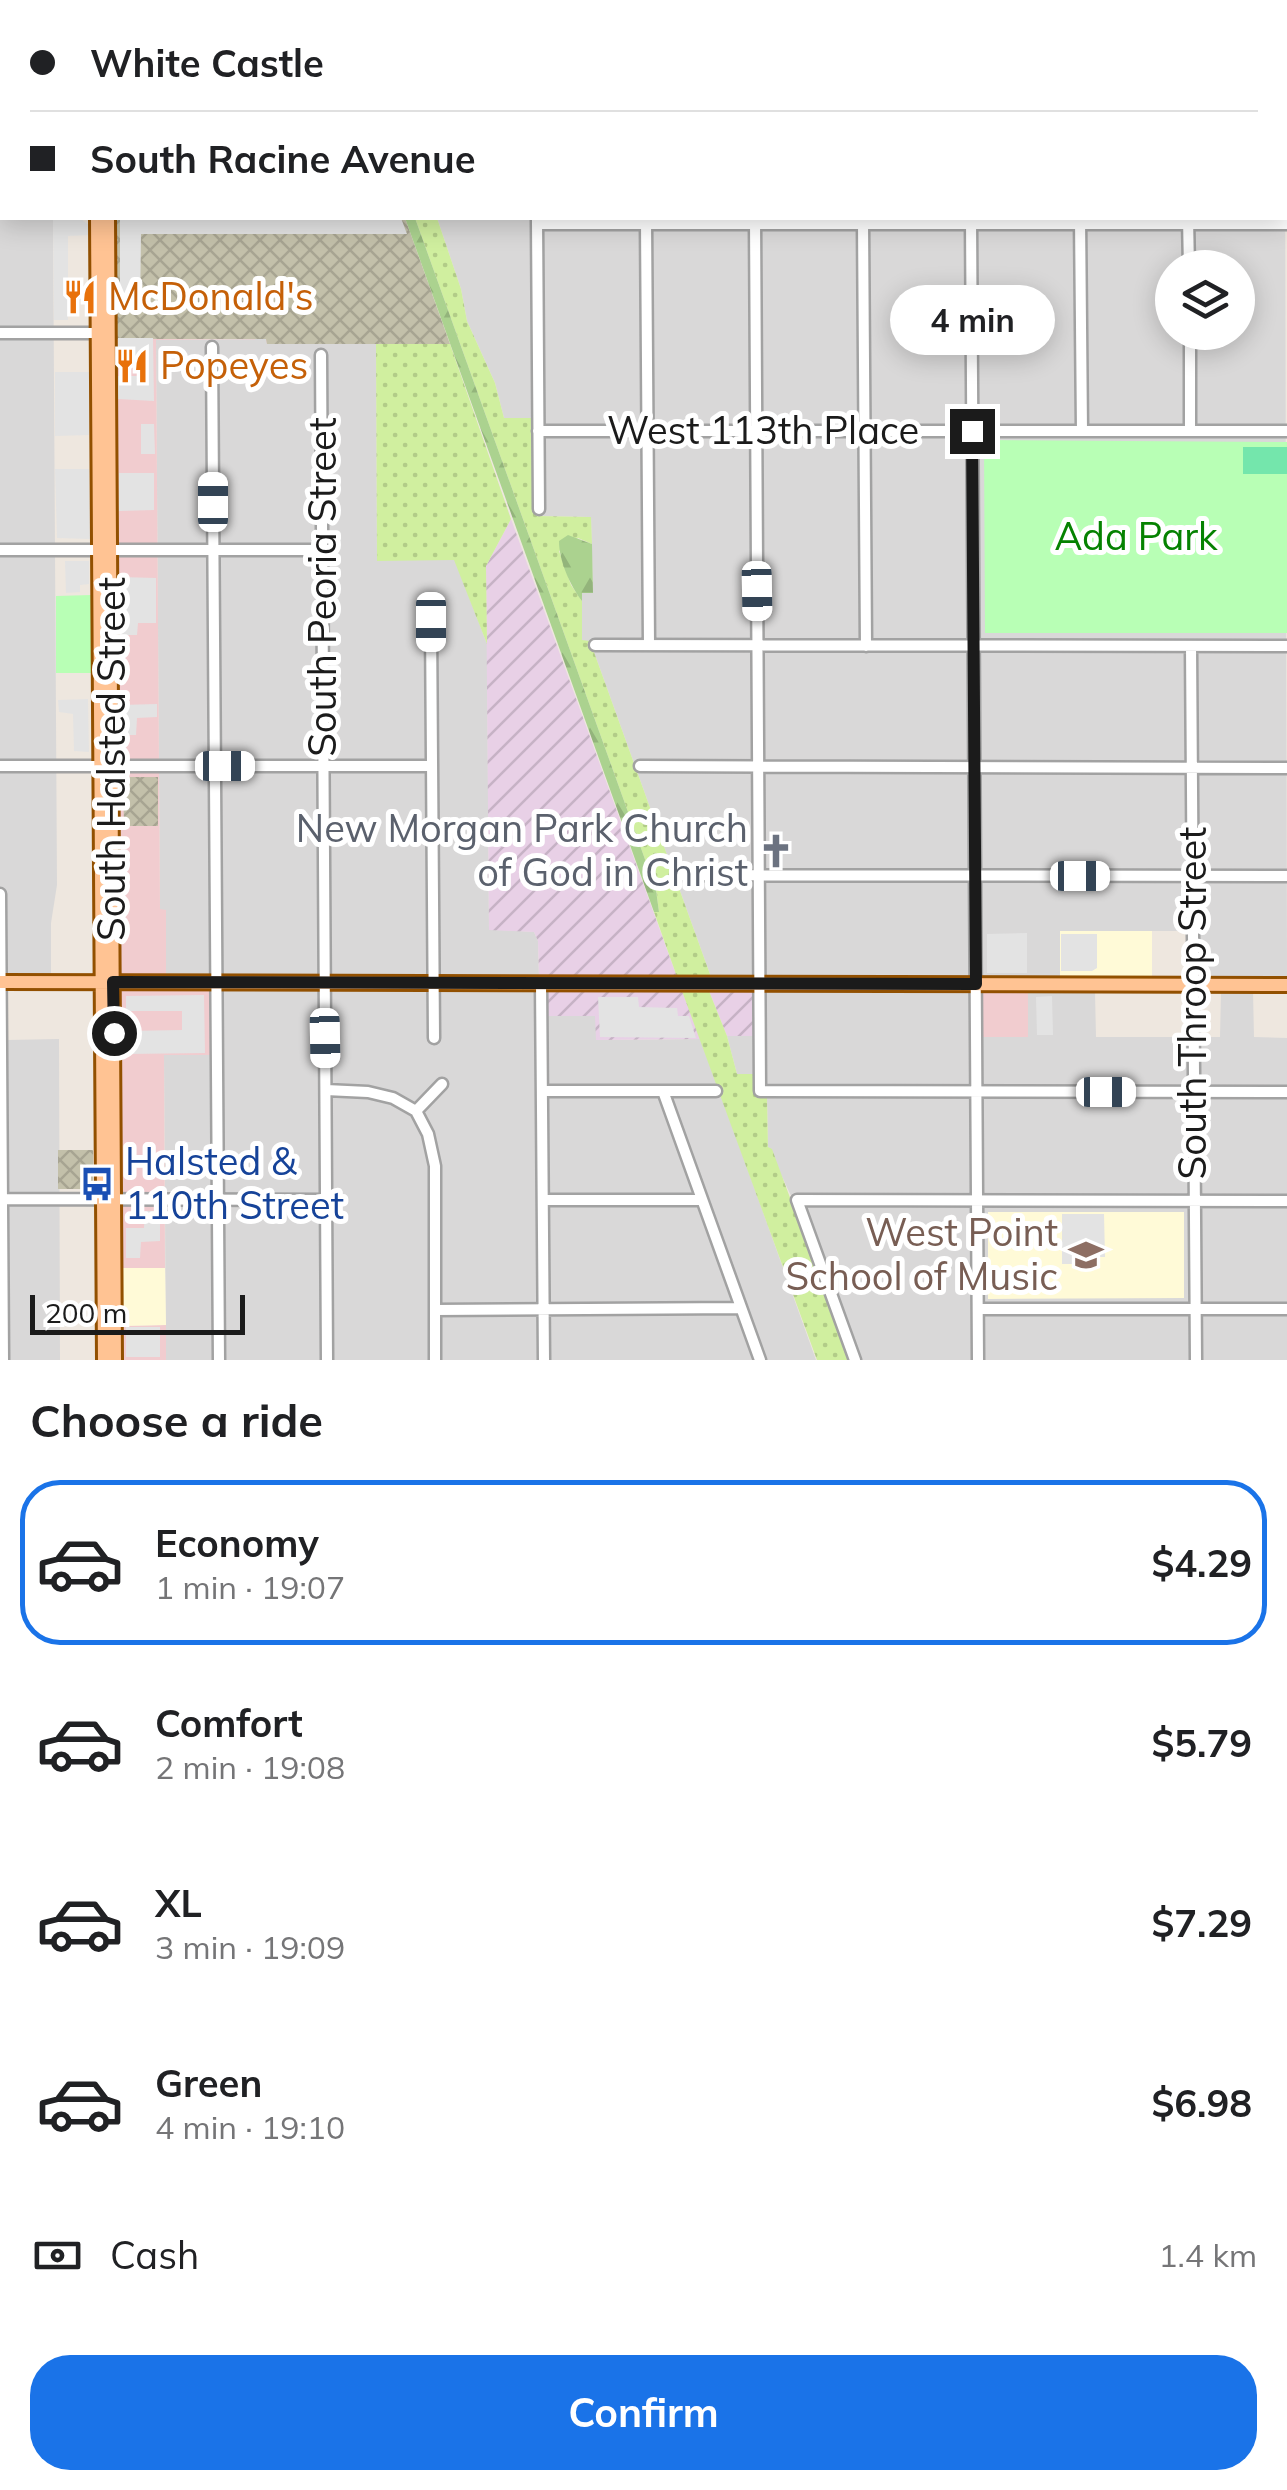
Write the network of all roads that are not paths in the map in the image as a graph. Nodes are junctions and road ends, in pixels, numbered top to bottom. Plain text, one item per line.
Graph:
1 (97, 220) edge
2 (108, 220) edge
3 (971, 220) edge
4 (1080, 220) edge
5 (1188, 220) edge
6 (537, 221) edge
7 (646, 221) edge
8 (754, 221) edge
9 (863, 221) edge
10 (1287, 224) edge
11 (1189, 250) edge
12 (0, 333) edge
13 (103, 333) junction
14 (212, 347) dead end
15 (1190, 350) edge
16 (321, 355) dead end
17 (538, 431) junction
18 (648, 431) junction
19 (756, 431) junction
20 (864, 431) junction
21 (972, 431) junction
22 (1082, 431) junction
23 (1190, 431) junction
24 (1287, 431) edge
25 (539, 509) dead end
26 (0, 550) edge
27 (105, 550) junction
28 (213, 550) junction
29 (322, 550) junction
30 (427, 608) dead end
31 (595, 645) dead end
32 (649, 645) junction
33 (757, 646) junction
34 (866, 646) junction
35 (973, 646) junction
36 (1191, 646) junction
37 (1287, 646) edge
38 (0, 766) edge
39 (106, 766) junction
40 (215, 766) junction
41 (324, 766) junction
42 (431, 766) junction
43 (640, 766) dead end
44 (758, 767) junction
45 (974, 768) junction
46 (1192, 768) junction
47 (1287, 768) edge
48 (676, 875) dead end
49 (758, 876) junction
50 (975, 876) junction
51 (1192, 876) junction
52 (1287, 876) edge
53 (0, 894) edge
54 (0, 982) edge
55 (108, 982) junction
56 (216, 983) junction
57 (325, 983) junction
58 (434, 983) junction
59 (541, 983) junction
60 (759, 984) junction
61 (976, 984) junction
62 (1194, 984) junction
63 (1287, 984) edge
64 (434, 1038) dead end
65 (442, 1084) dead end
66 (326, 1090) junction
67 (542, 1091) junction
68 (663, 1091) junction
69 (716, 1091) dead end
70 (976, 1092) junction
71 (1194, 1092) junction
72 (1287, 1092) edge
73 (416, 1112) junction
74 (1, 1199) edge
75 (218, 1199) junction
76 (109, 1200) junction
77 (326, 1200) junction
78 (543, 1200) junction
79 (702, 1200) junction
80 (977, 1200) junction
81 (1195, 1201) junction
82 (1287, 1201) edge
83 (741, 1308) junction
84 (543, 1309) junction
85 (978, 1309) junction
86 (1195, 1309) junction
87 (1287, 1309) edge
88 (435, 1310) junction
89 (3, 1360) edge
90 (104, 1360) edge
91 (115, 1360) edge
92 (219, 1360) edge
93 (327, 1360) edge
94 (435, 1360) edge
95 (544, 1360) edge
96 (760, 1360) edge
97 (855, 1360) edge
98 (978, 1360) edge
99 (1196, 1360) edge

1 - 13 main road, South Halsted Street
2 - 13 main road, South Halsted Street
3 - 4 street
3 - 9 street
3 - 21 street
4 - 5 street
4 - 22 street
5 - 10 street
5 - 11 street
6 - 7 street
6 - 17 street
7 - 8 street
7 - 18 street
8 - 9 street
8 - 19 street
9 - 20 street
12 - 13 street
13 - 27 main road, South Halsted Street
14 - 28 street
15 - 23 street
16 - 29 street, South Peoria Street
17 - 18 street, West 113th Place
17 - 25 street
18 - 19 street, West 113th Place
18 - 32 street
19 - 20 street, West 113th Place
19 - 33 street
20 - 21 street, West 113th Place
20 - 34 street
21 - 22 street, West 113th Place
21 - 35 street
22 - 23 street, West 113th Place
23 - 24 street, West 113th Place
26 - 27 street
27 - 28 street
27 - 39 main road, South Halsted Street
28 - 29 street
28 - 40 street
29 - 41 street, South Peoria Street
30 - 42 street
31 - 32 street
32 - 33 street
33 - 34 street
33 - 44 street
34 - 35 street
35 - 36 street
35 - 45 street
36 - 37 street
36 - 46 street, South Throop Street
38 - 39 street
39 - 40 street
39 - 55 main road, South Halsted Street
40 - 41 street
40 - 56 street
41 - 42 street
41 - 57 street, South Peoria Street
42 - 58 street
43 - 44 street
44 - 45 street
44 - 49 street
45 - 46 street
45 - 50 street
46 - 47 street
46 - 51 street, South Throop Street
48 - 49 street
49 - 50 street
49 - 60 street
50 - 51 street
50 - 61 street
51 - 52 street
51 - 62 street, South Throop Street
53 - 54 street
54 - 55 main road
54 - 74 street
55 - 56 main road
55 - 76 main road, South Halsted Street
56 - 57 main road
56 - 75 street
57 - 58 main road
57 - 66 street, South Peoria Street
58 - 59 main road
58 - 64 street
59 - 60 main road
59 - 67 street
60 - 61 main road
60 - 70 street
61 - 62 main road
61 - 70 street
62 - 63 main road
62 - 71 street, South Throop Street
65 - 73 street
66 - 73 street
66 - 77 street, South Peoria Street
67 - 68 street
67 - 78 street
68 - 69 street
68 - 79 street
70 - 71 street
70 - 80 street
71 - 72 street
71 - 81 street, South Throop Street
73 - 88 street
74 - 76 street
74 - 89 street
75 - 76 street
75 - 77 street
75 - 92 street
76 - 90 main road, South Halsted Street
76 - 91 main road, South Halsted Street
77 - 93 street, South Peoria Street
78 - 79 street
78 - 84 street
79 - 83 street
80 - 81 street
80 - 85 street
80 - 97 street
81 - 82 street
81 - 86 street, South Throop Street
83 - 84 street
83 - 96 street
84 - 88 street
84 - 95 street
85 - 86 street
85 - 98 street
86 - 87 street
86 - 99 street, South Throop Street
88 - 94 street

